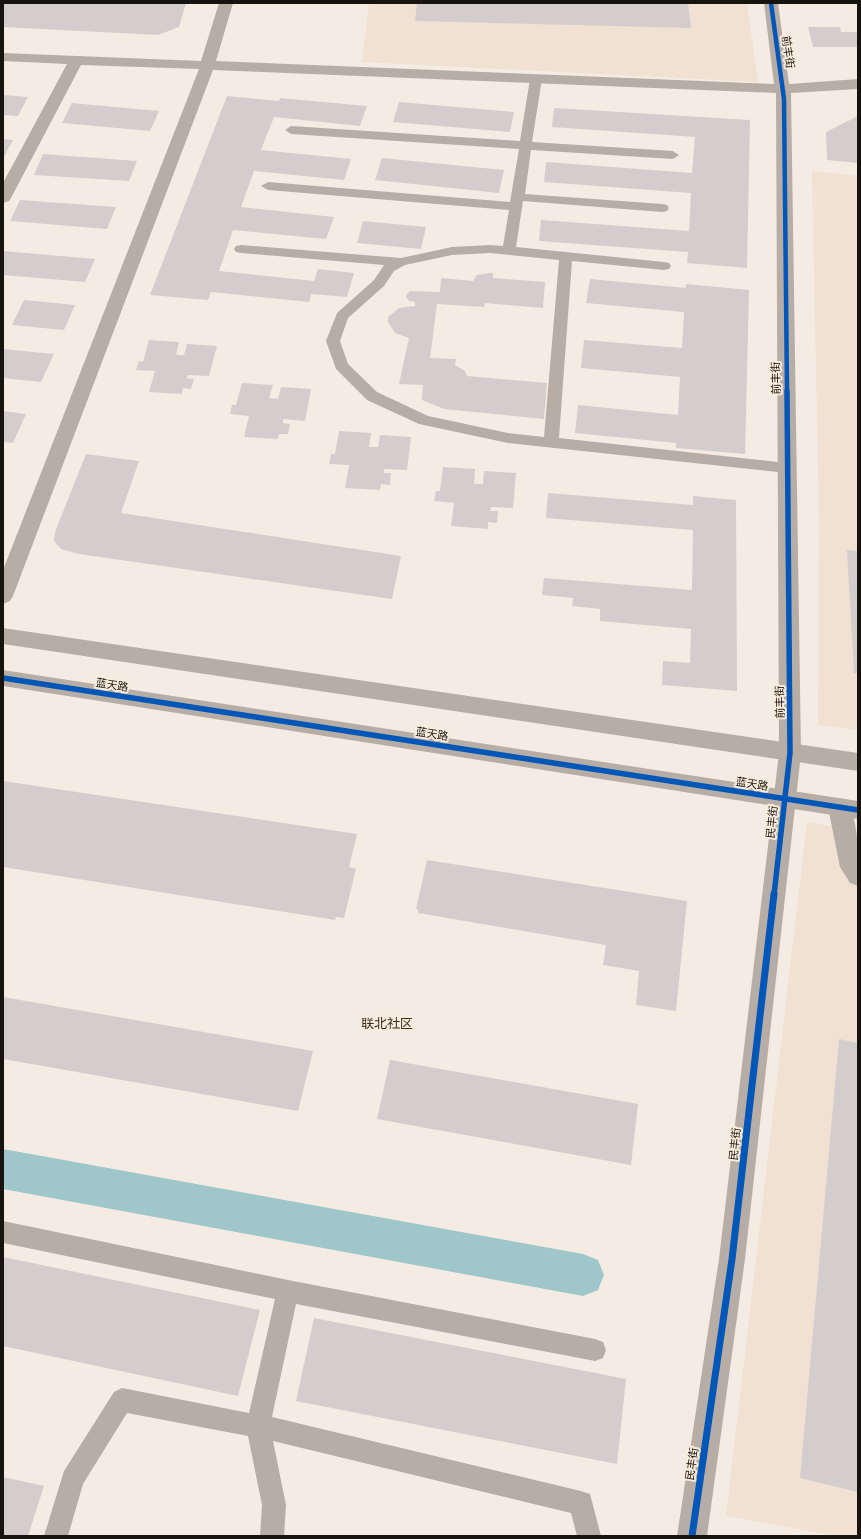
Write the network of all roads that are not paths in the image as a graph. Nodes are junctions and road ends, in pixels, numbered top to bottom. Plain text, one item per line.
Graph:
1 (226, 3) edge
2 (771, 3) edge
3 (3, 58) edge
4 (76, 61) junction
5 (208, 67) junction
6 (536, 79) junction
7 (858, 84) edge
8 (783, 89) junction
9 (291, 130) dead end
10 (526, 145) junction
11 (673, 155) dead end
12 (268, 186) dead end
13 (3, 198) edge
14 (517, 202) junction
15 (662, 208) dead end
16 (241, 249) dead end
17 (509, 250) junction
18 (566, 256) junction
19 (401, 262) junction
20 (664, 266) dead end
21 (551, 443) junction
22 (787, 468) junction
23 (3, 596) edge
24 (3, 636) edge
25 (3, 678) edge
26 (790, 753) junction
27 (858, 762) edge
28 (784, 799) junction
29 (848, 809) edge
30 (858, 876) edge
31 (3, 1232) edge
32 (288, 1291) junction
33 (595, 1350) dead end
34 (258, 1426) junction
35 (56, 1536) edge
36 (272, 1536) edge
37 (589, 1536) edge
38 (692, 1536) edge

1 - 5 street
2 - 8 street, 前丰街
3 - 4 street
4 - 5 street
4 - 13 street
5 - 6 street
5 - 23 street
6 - 8 street
6 - 10 lane
7 - 8 street
8 - 22 street, 前丰街
9 - 10 lane
10 - 11 lane
10 - 14 lane
12 - 14 lane
14 - 15 lane
14 - 17 lane
16 - 19 lane
17 - 18 lane
17 - 19 lane
18 - 20 lane
18 - 21 lane
19 - 21 lane
21 - 22 lane
22 - 26 street, 前丰街
24 - 26 street
25 - 28 street, 蓝天路
26 - 27 street
26 - 28 street, 民丰街
28 - 29 street, 蓝天路
28 - 38 street, 民丰街
29 - 30 street
31 - 32 lane
32 - 33 lane
32 - 34 lane
34 - 35 lane
34 - 36 lane
34 - 37 lane

